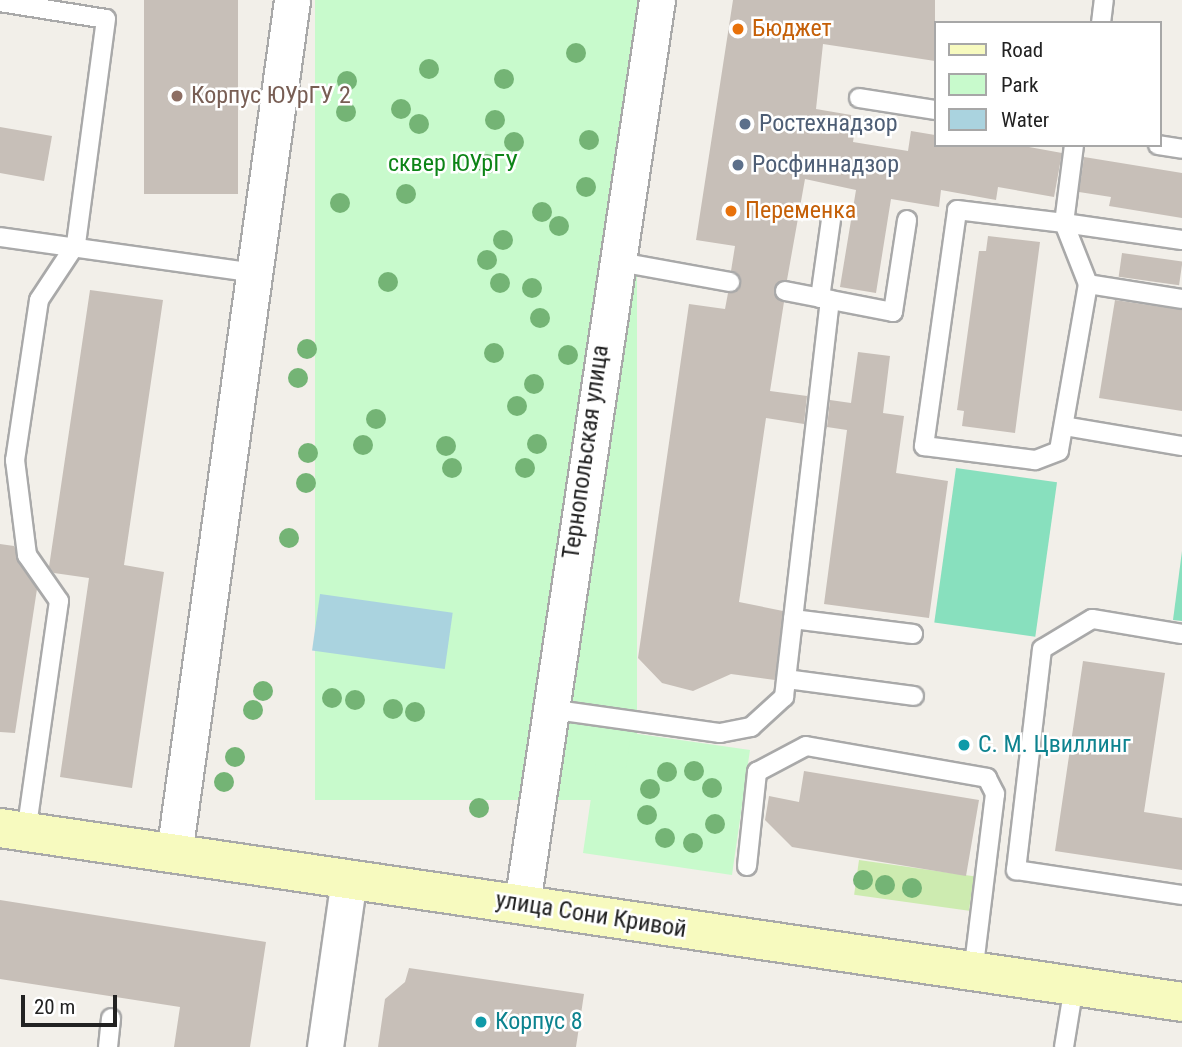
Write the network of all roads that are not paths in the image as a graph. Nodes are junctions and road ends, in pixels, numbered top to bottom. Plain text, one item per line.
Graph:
1 (292, 0) edge
2 (657, 0) edge
3 (1104, 0) edge
4 (0, 2) edge
5 (1101, 21) edge
6 (859, 98) dead end
7 (934, 110) edge
8 (1161, 146) edge
9 (1074, 147) edge
10 (1182, 149) edge
11 (831, 220) dead end
12 (906, 220) dead end
13 (1064, 222) junction
14 (0, 237) edge
15 (1182, 240) edge
16 (76, 244) junction
17 (614, 261) junction
18 (256, 273) junction
19 (730, 282) dead end
20 (1088, 284) junction
21 (785, 291) dead end
22 (825, 299) junction
23 (1182, 299) edge
24 (1064, 426) junction
25 (1182, 446) edge
26 (793, 620) junction
27 (913, 634) dead end
28 (1182, 634) edge
29 (787, 678) junction
30 (915, 696) dead end
31 (549, 709) junction
32 (13, 830) edge
33 (174, 854) junction
34 (747, 866) dead end
35 (349, 879) junction
36 (1182, 895) edge
37 (522, 904) junction
38 (973, 972) junction
39 (1074, 986) junction
40 (1182, 1002) edge
41 (111, 1018) dead end
42 (108, 1047) edge
43 (325, 1047) edge
44 (1064, 1047) edge

1 - 18 street
2 - 17 street, Тернопольская улица
3 - 5 lane
4 - 16 lane
6 - 7 lane
8 - 10 lane
9 - 13 lane
11 - 22 lane
12 - 22 lane
13 - 15 lane
13 - 20 lane
13 - 24 lane
14 - 16 lane
16 - 18 lane
16 - 32 lane
17 - 19 lane
17 - 31 street, Тернопольская улица
18 - 33 street
20 - 23 lane
20 - 24 lane
21 - 22 lane
22 - 26 lane
24 - 25 lane
26 - 27 lane
26 - 29 lane
28 - 36 lane
29 - 30 lane
29 - 31 lane
31 - 37 street, Тернопольская улица
32 - 33 street, улица Сони Кривой
33 - 35 street, улица Сони Кривой
34 - 38 lane
35 - 37 street, улица Сони Кривой
35 - 43 street
37 - 38 street, улица Сони Кривой
38 - 39 street, улица Сони Кривой
39 - 40 street, улица Сони Кривой
39 - 44 lane
41 - 42 lane

